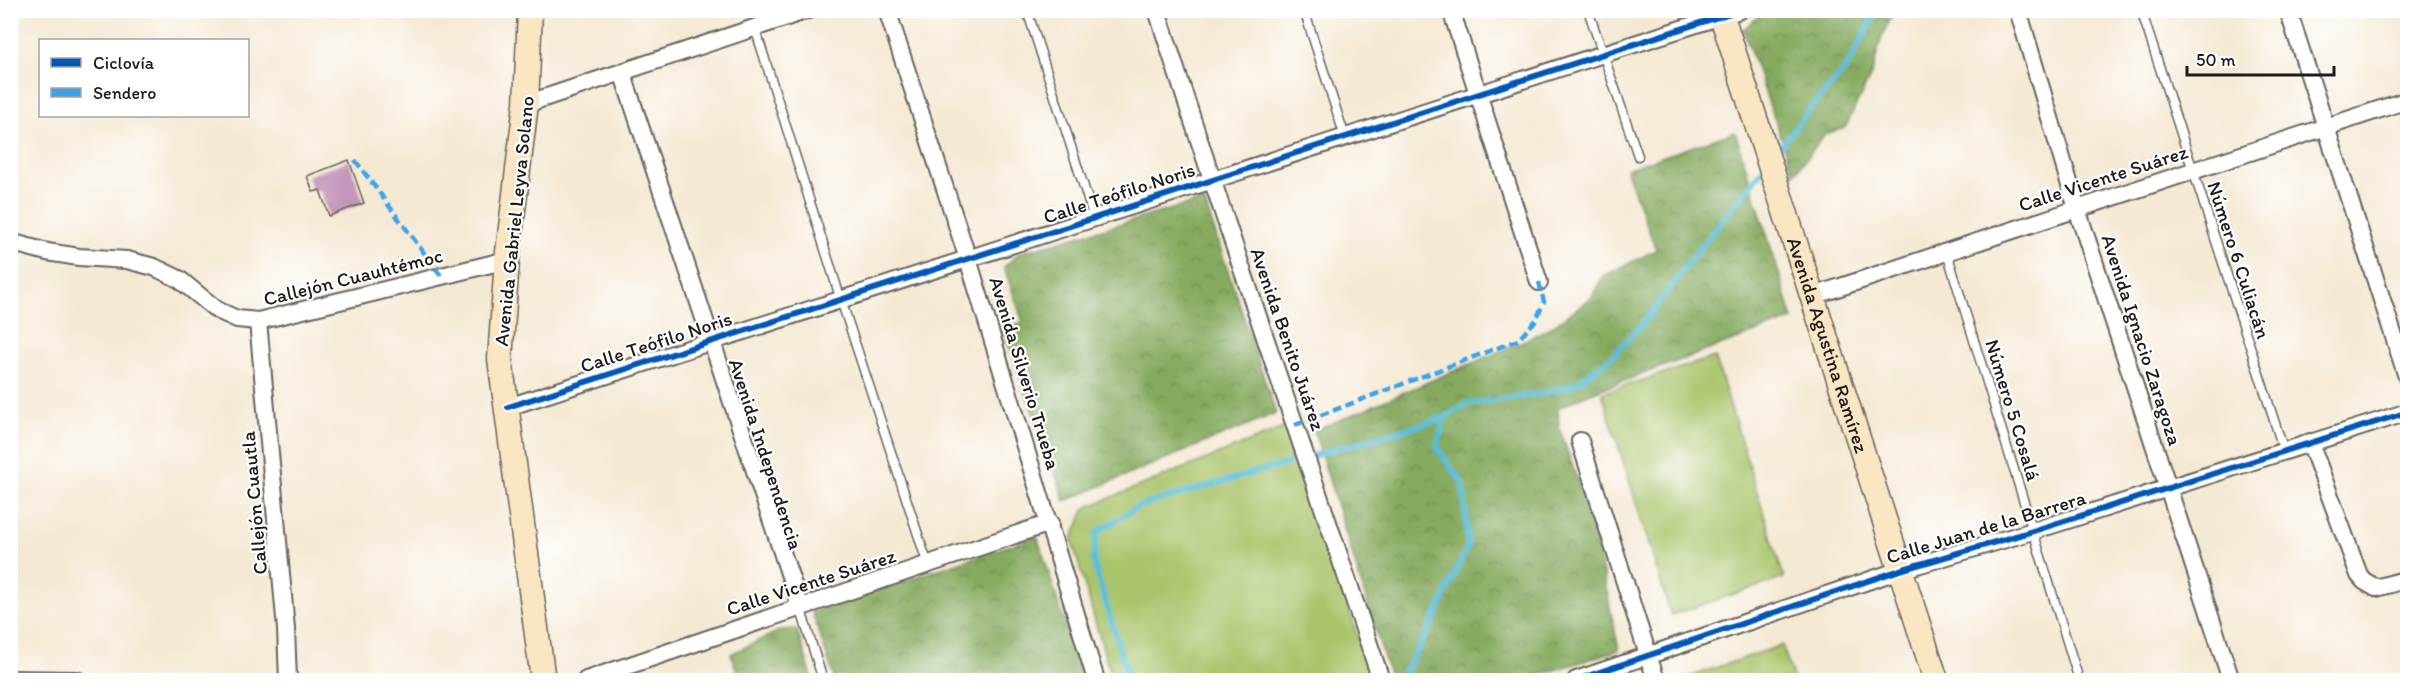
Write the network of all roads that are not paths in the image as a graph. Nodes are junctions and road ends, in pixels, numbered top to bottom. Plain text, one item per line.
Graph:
1 (530, 10) edge
2 (808, 10) edge
3 (887, 10) edge
4 (1027, 10) edge
5 (1157, 10) edge
6 (1304, 10) edge
7 (1452, 10) edge
8 (1588, 10) edge
9 (2018, 10) edge
10 (2141, 10) edge
11 (2288, 10) edge
12 (1728, 12) edge
13 (755, 28) junction
14 (1603, 54) junction
15 (622, 72) junction
16 (1479, 94) junction
17 (2408, 100) edge
18 (526, 104) junction
19 (2326, 127) junction
20 (1345, 137) junction
21 (1638, 156) dead end
22 (2193, 171) junction
23 (1211, 180) junction
24 (2077, 209) junction
25 (1094, 218) junction
26 (10, 242) edge
27 (1947, 253) junction
28 (968, 259) junction
29 (507, 260) junction
30 (1539, 282) dead end
31 (1813, 296) junction
32 (841, 300) junction
33 (258, 321) junction
34 (712, 341) junction
35 (2408, 380) edge
36 (508, 407) junction
37 (2408, 412) edge
38 (1580, 441) dead end
39 (2310, 442) junction
40 (2284, 451) junction
41 (2169, 487) junction
42 (1050, 523) junction
43 (2033, 531) junction
44 (928, 565) junction
45 (1900, 570) junction
46 (2408, 579) edge
47 (800, 606) junction
48 (1648, 656) junction
49 (10, 679) edge
50 (77, 681) edge
51 (288, 681) edge
52 (543, 681) edge
53 (586, 681) edge
54 (823, 681) edge
55 (1096, 681) edge
56 (1381, 681) edge
57 (1576, 681) edge
58 (1656, 681) edge
59 (1936, 681) edge
60 (2079, 681) edge
61 (2231, 681) edge

1 - 18 street, Avenida Gabriel Leyva Solano
2 - 13 street
3 - 28 street, Avenida Silverio Trueba
4 - 25 lane
5 - 23 street, Avenida Benito Juárez
6 - 20 lane
7 - 16 street
8 - 14 lane
9 - 24 street, Avenida Ignacio Zaragoza
10 - 22 lane, Número 6 Culiacán
11 - 19 street
12 - 14 street, Calle Teófilo Noris
12 - 31 street, Avenida Agustina Ramírez
13 - 15 street
13 - 32 lane
14 - 16 street, Calle Teófilo Noris
14 - 21 lane
15 - 18 street
15 - 34 street, Avenida Independencia
16 - 20 street, Calle Teófilo Noris
16 - 30 street
17 - 19 street, Calle Vicente Suárez
18 - 29 street, Avenida Gabriel Leyva Solano
19 - 22 street, Calle Vicente Suárez
19 - 35 street
20 - 23 street, Calle Teófilo Noris
22 - 24 street, Calle Vicente Suárez
22 - 40 lane, Número 6 Culiacán
23 - 25 street, Calle Teófilo Noris
23 - 56 street, Avenida Benito Juárez
24 - 27 street, Calle Vicente Suárez
24 - 41 street, Avenida Ignacio Zaragoza
25 - 28 street, Calle Teófilo Noris
26 - 33 street, Callejón Cuauhtémoc
27 - 31 street, Calle Vicente Suárez
27 - 43 lane, Número 5 Cosalá
28 - 32 street, Calle Teófilo Noris
28 - 42 street, Avenida Silverio Trueba
29 - 33 street, Callejón Cuauhtémoc
29 - 36 street, Avenida Gabriel Leyva Solano
31 - 45 street, Avenida Agustina Ramírez
32 - 34 street, Calle Teófilo Noris
32 - 44 lane
33 - 51 street, Callejón Cuautla
34 - 36 street, Calle Teófilo Noris
34 - 47 street, Avenida Independencia
36 - 52 street, Avenida Gabriel Leyva Solano
37 - 39 street, Calle Juan de la Barrera
38 - 48 street
39 - 40 street, Calle Juan de la Barrera
39 - 46 street
40 - 41 street, Calle Juan de la Barrera
41 - 43 street, Calle Juan de la Barrera
41 - 61 street, Avenida Ignacio Zaragoza
42 - 44 street, Calle Vicente Suárez
42 - 55 street, Avenida Silverio Trueba
43 - 45 street, Calle Juan de la Barrera
43 - 60 lane, Número 5 Cosalá
44 - 47 street, Calle Vicente Suárez
45 - 48 street, Calle Juan de la Barrera
45 - 59 street, Avenida Agustina Ramírez
47 - 53 street, Calle Vicente Suárez
47 - 54 lane, Avenida Independencia
48 - 57 street, Calle Juan de la Barrera
48 - 58 street
49 - 50 street

